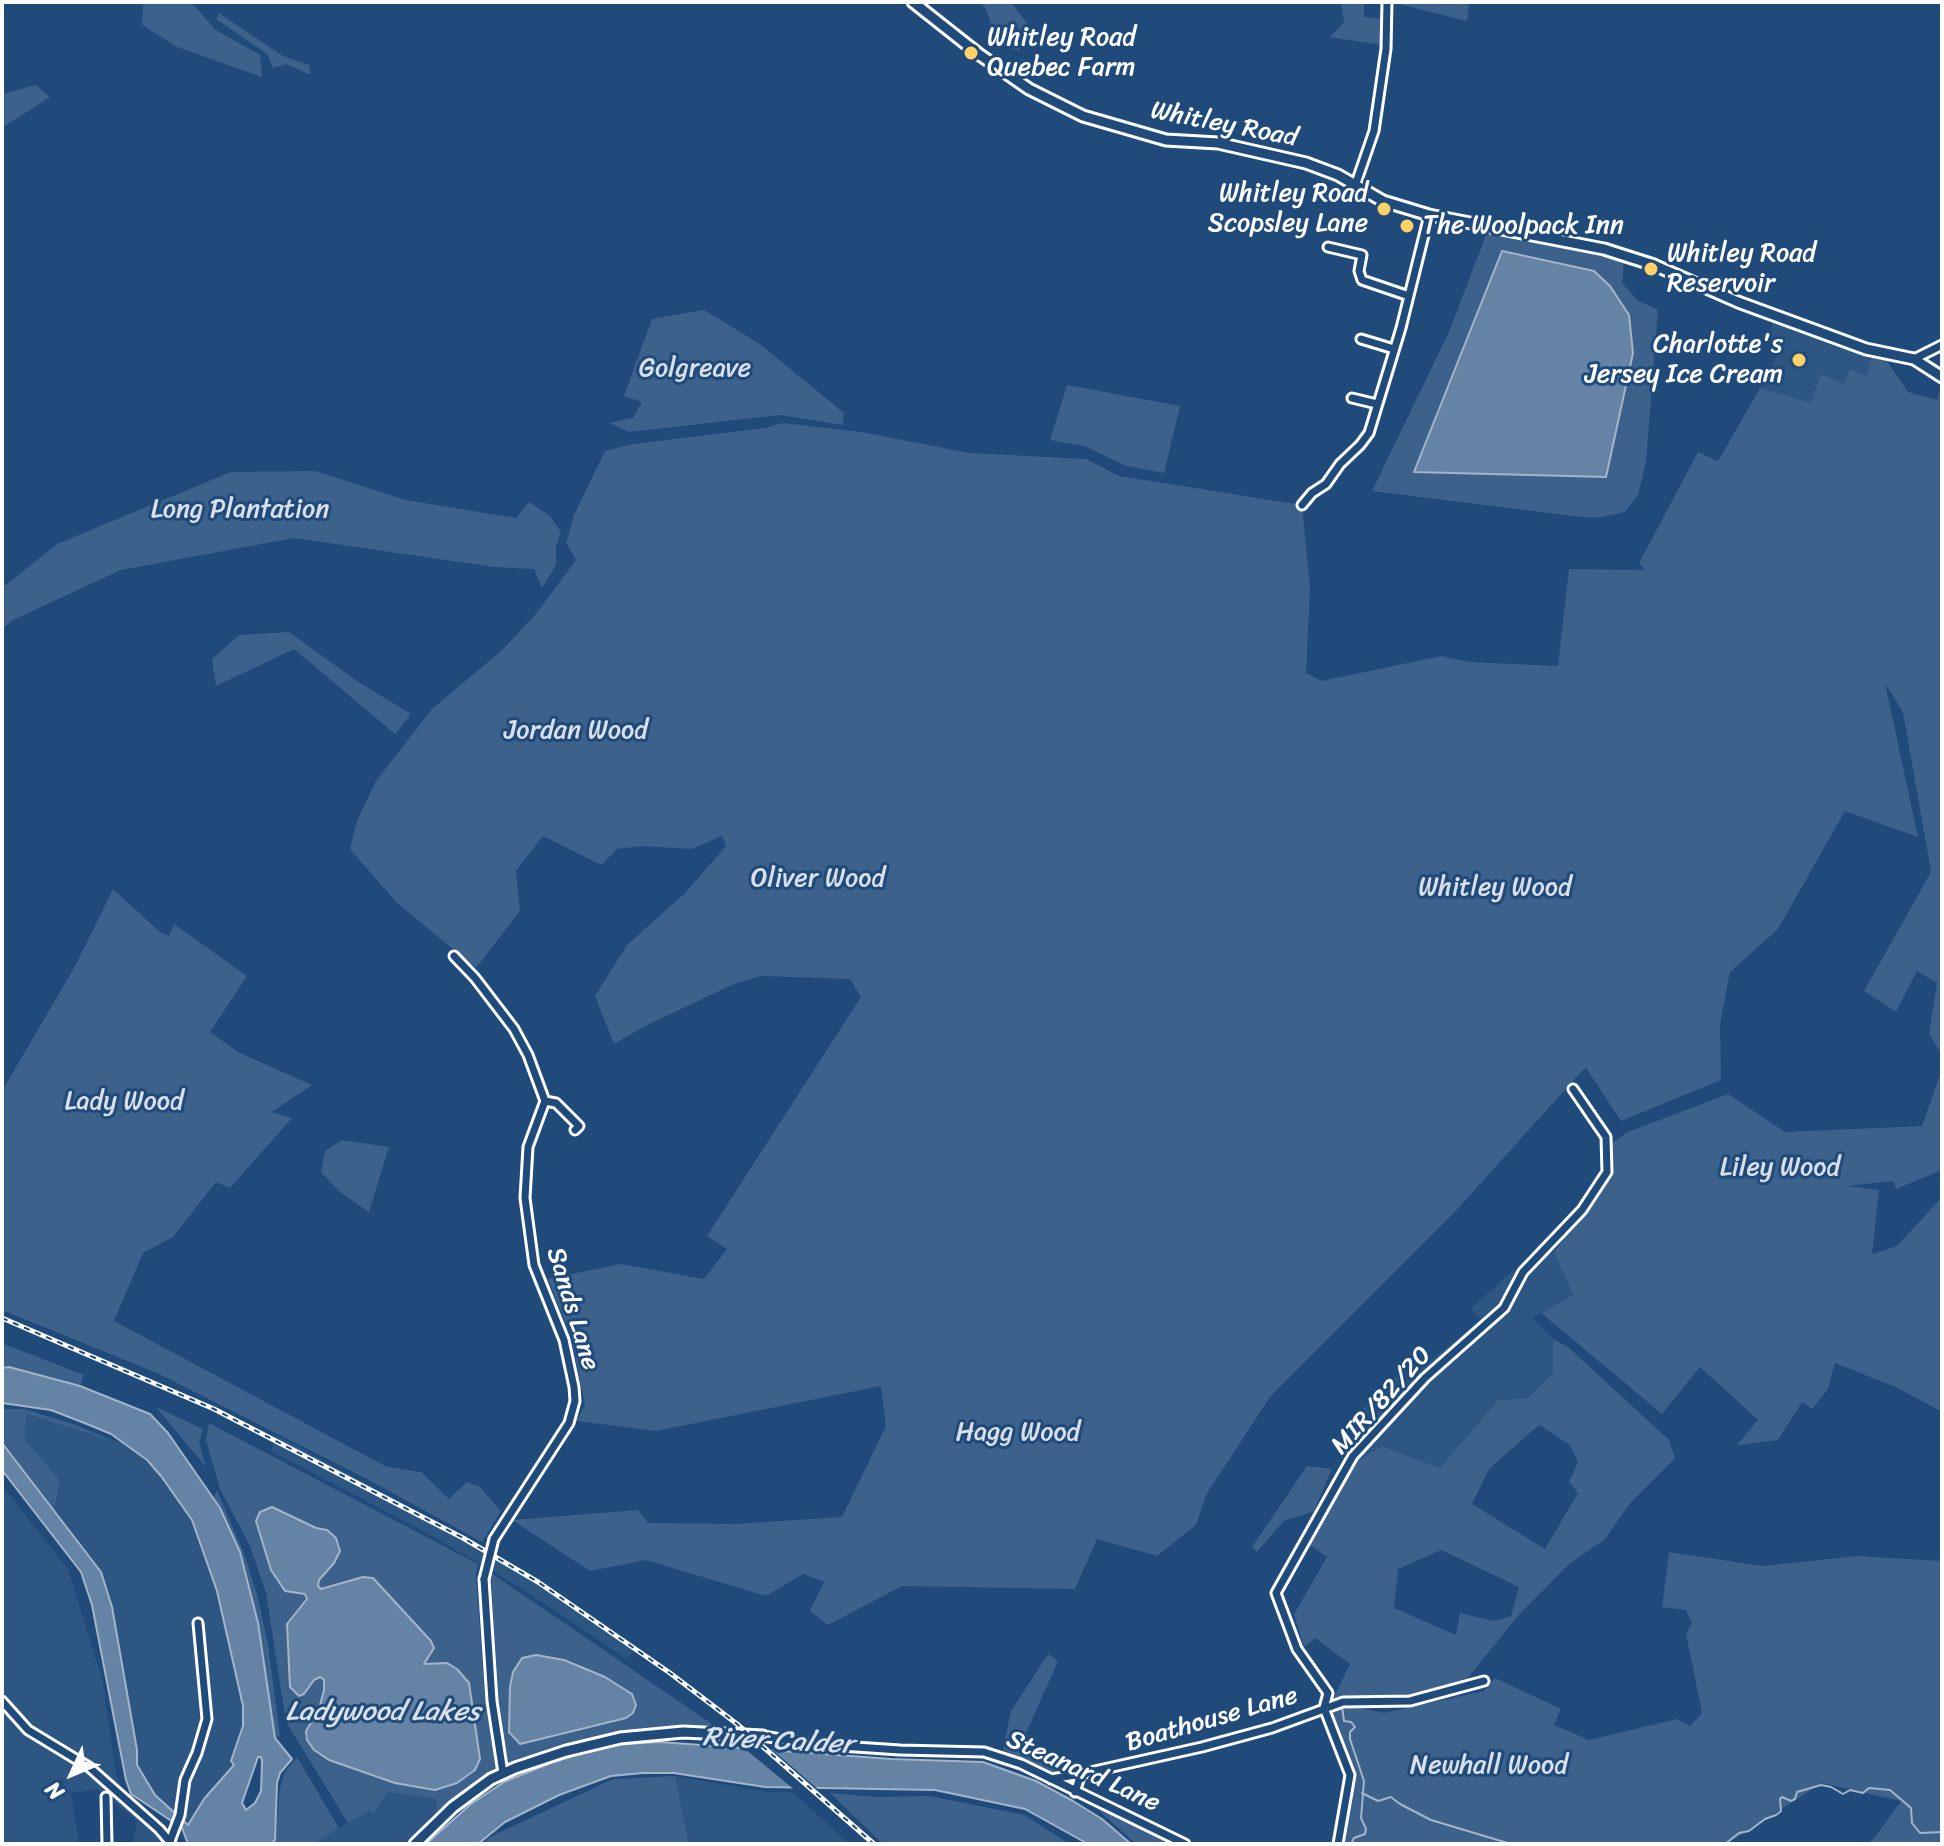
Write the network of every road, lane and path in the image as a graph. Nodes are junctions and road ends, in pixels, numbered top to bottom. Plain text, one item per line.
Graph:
1 (913, 2) edge
2 (1387, 2) edge
3 (1355, 186) junction
4 (1429, 215) junction
5 (1328, 247) dead end
6 (1409, 296) junction
7 (1361, 339) dead end
8 (1942, 345) edge
9 (1394, 349) junction
10 (1914, 359) junction
11 (1942, 377) edge
12 (1352, 398) dead end
13 (1377, 404) junction
14 (1302, 505) dead end
15 (454, 956) dead end
16 (1573, 1089) dead end
17 (545, 1101) junction
18 (575, 1130) dead end
19 (198, 1623) dead end
20 (1484, 1681) dead end
21 (2, 1701) edge
22 (1324, 1708) junction
23 (763, 1736) joint
24 (503, 1773) junction
25 (1081, 1774) junction
26 (1051, 1779) junction
27 (1075, 1792) junction
28 (106, 1797) dead end
29 (170, 1843) edge
30 (107, 1844) edge
31 (415, 1844) edge
32 (1185, 1844) edge
33 (1338, 1844) edge

1 - 3 street, Whitley Road
2 - 3 street
3 - 4 street, Whitley Road
4 - 6 street
4 - 10 street, Whitley Road
5 - 6 street
6 - 9 street
7 - 9 street
8 - 10 street
9 - 13 street
10 - 11 street
12 - 13 street
13 - 14 street
15 - 17 street
16 - 22 street, MIR/82/20
17 - 18 street
17 - 24 street, Sands Lane, bridge
19 - 29 street
20 - 22 street, Boathouse Lane
21 - 29 street
22 - 25 street, Boathouse Lane
22 - 33 street
23 - 24 street, Steanard Lane
23 - 26 street, Steanard Lane
24 - 31 street, Steanard Lane
25 - 26 street, Boathouse Lane
25 - 27 street
26 - 27 street, Steanard Lane
27 - 32 street, Steanard Lane
28 - 30 street

